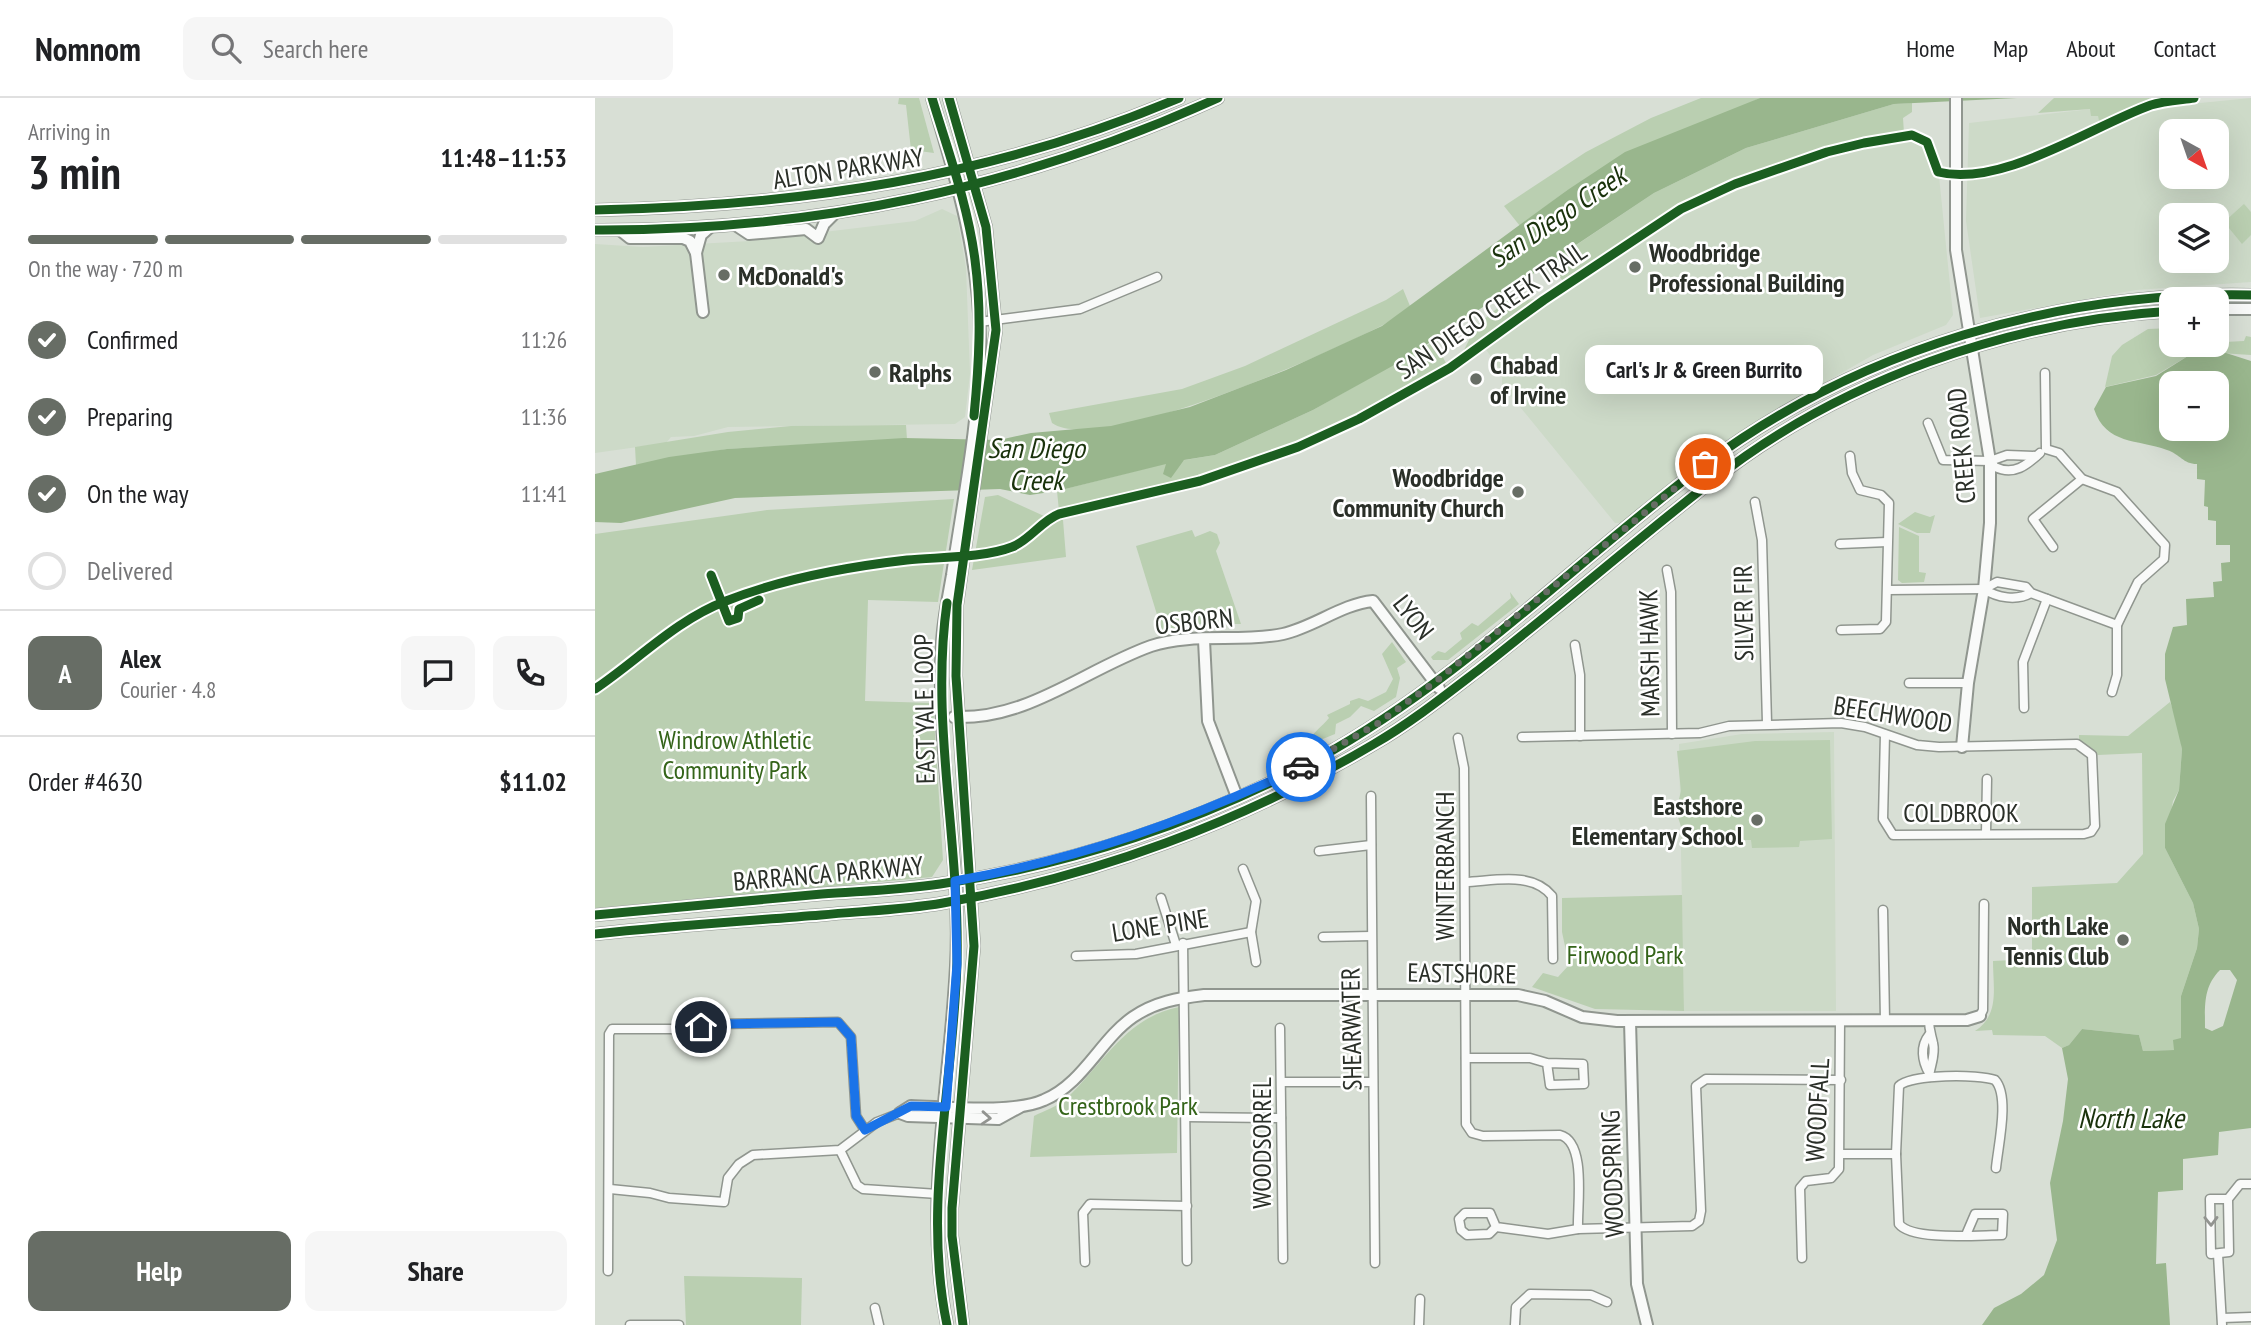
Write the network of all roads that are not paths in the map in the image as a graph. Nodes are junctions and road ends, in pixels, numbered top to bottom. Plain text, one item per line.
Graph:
1 (932, 98) edge
2 (949, 98) edge
3 (1179, 98) edge
4 (1218, 98) edge
5 (1956, 104) edge
6 (970, 168) junction
7 (954, 172) junction
8 (976, 185) junction
9 (960, 190) junction
10 (595, 210) edge
11 (833, 215) junction
12 (737, 226) junction
13 (710, 227) junction
14 (595, 230) edge
15 (620, 230) junction
16 (696, 253) junction
17 (1157, 277) dead end
18 (2251, 295) edge
19 (2229, 309) edge
20 (2251, 309) edge
21 (703, 312) dead end
22 (2159, 313) edge
23 (995, 320) junction
24 (979, 322) junction
25 (1971, 332) junction
26 (1973, 347) junction
27 (2045, 373) dead end
28 (1928, 422) dead end
29 (977, 436) junction
30 (2046, 449) junction
31 (1850, 456) dead end
32 (2036, 456) junction
33 (2019, 457) junction
34 (1990, 461) junction
35 (2019, 469) junction
36 (2082, 479) junction
37 (1666, 495) junction
38 (967, 499) junction
39 (1755, 502) dead end
40 (1677, 510) junction
41 (1887, 542) junction
42 (1840, 544) dead end
43 (2053, 547) dead end
44 (1667, 570) dead end
45 (2014, 584) junction
46 (1984, 589) junction
47 (1888, 590) junction
48 (2031, 593) junction
49 (2013, 597) junction
50 (2047, 599) junction
51 (1373, 601) joint
52 (2117, 625) junction
53 (1841, 630) dead end
54 (1204, 640) junction
55 (1575, 645) dead end
56 (1435, 682) junction
57 (1909, 683) dead end
58 (1968, 683) junction
59 (2112, 692) dead end
60 (1445, 695) junction
61 (2024, 708) dead end
62 (943, 717) junction
63 (958, 718) junction
64 (1767, 723) junction
65 (1672, 734) junction
66 (1885, 734) junction
67 (1580, 736) junction
68 (1522, 737) dead end
69 (1458, 738) dead end
70 (1962, 747) junction
71 (1986, 779) dead end
72 (1371, 796) dead end
73 (1237, 797) junction
74 (2091, 832) joint
75 (1986, 833) junction
76 (1371, 845) junction
77 (1319, 851) dead end
78 (1243, 869) dead end
79 (971, 878) junction
80 (955, 881) junction
81 (1465, 882) junction
82 (972, 897) junction
83 (1161, 898) dead end
84 (956, 901) junction
85 (1984, 904) dead end
86 (1883, 909) dead end
87 (595, 915) edge
88 (1251, 932) junction
89 (595, 934) edge
90 (1371, 936) junction
91 (1323, 937) dead end
92 (1180, 944) junction
93 (1076, 956) dead end
94 (1553, 959) dead end
95 (1257, 962) dead end
96 (1465, 994) junction
97 (1372, 996) junction
98 (1186, 998) junction
99 (1980, 1016) joint
100 (1840, 1020) junction
101 (1885, 1020) junction
102 (1930, 1020) junction
103 (1630, 1021) junction
104 (1280, 1028) dead end
105 (1466, 1058) junction
106 (1548, 1063) junction
107 (1929, 1075) junction
108 (1841, 1080) junction
109 (1283, 1082) junction
110 (1373, 1082) junction
111 (946, 1112) junction
112 (960, 1112) junction
113 (900, 1113) joint
114 (1187, 1117) junction
115 (1281, 1118) junction
116 (865, 1130) junction
117 (840, 1150) junction
118 (1841, 1154) junction
119 (1895, 1154) junction
120 (1996, 1168) dead end
121 (2251, 1184) edge
122 (610, 1189) junction
123 (938, 1194) junction
124 (2228, 1199) junction
125 (1187, 1206) junction
126 (1496, 1227) junction
127 (1636, 1228) junction
128 (1577, 1229) junction
129 (1966, 1235) junction
130 (2218, 1254) junction
131 (1283, 1258) dead end
132 (1802, 1258) dead end
133 (1187, 1261) dead end
134 (1085, 1262) dead end
135 (1374, 1262) dead end
136 (608, 1271) dead end
137 (1420, 1299) dead end
138 (1607, 1302) dead end
139 (875, 1308) dead end
140 (2251, 1317) edge
141 (2222, 1321) edge
142 (2241, 1321) edge
143 (630, 1325) edge
144 (679, 1325) edge
145 (879, 1325) edge
146 (947, 1325) edge
147 (963, 1325) edge
148 (1419, 1325) edge
149 (1515, 1325) edge
150 (1647, 1325) edge

1 - 7 main road, EAST YALE LOOP
2 - 6 main road, EAST YALE LOOP
3 - 6 main road, ALTON PARKWAY
4 - 8 main road, ALTON PARKWAY
5 - 25 main road, CREEK ROAD
6 - 7 main road, ALTON PARKWAY
6 - 8 main road, EAST YALE LOOP
7 - 9 main road, EAST YALE LOOP
7 - 10 main road, ALTON PARKWAY
8 - 9 main road, ALTON PARKWAY
8 - 23 main road, EAST YALE LOOP
9 - 11 main road, ALTON PARKWAY
9 - 24 main road, EAST YALE LOOP
11 - 12 main road, ALTON PARKWAY
11 - 12 main road
12 - 13 main road, ALTON PARKWAY
13 - 15 main road, ALTON PARKWAY
13 - 16 main road
14 - 15 main road, ALTON PARKWAY
15 - 16 main road
16 - 21 main road
17 - 23 street
18 - 25 main road, BARRANCA PARKWAY
19 - 20 main road
22 - 26 main road, BARRANCA PARKWAY
23 - 24 street
23 - 29 main road, EAST YALE LOOP
24 - 29 main road, EAST YALE LOOP
25 - 26 main road, CREEK ROAD
25 - 37 main road, BARRANCA PARKWAY
26 - 34 main road, CREEK ROAD
26 - 40 main road, BARRANCA PARKWAY
27 - 30 street
28 - 34 street
29 - 38 main road, EAST YALE LOOP
30 - 32 street
30 - 36 street
31 - 41 street
32 - 33 street
32 - 35 street
33 - 34 street
33 - 35 street
34 - 35 street
34 - 46 main road, CREEK ROAD
36 - 43 street
36 - 52 street
37 - 40 main road
37 - 56 main road, BARRANCA PARKWAY
38 - 62 main road, EAST YALE LOOP
38 - 63 main road, EAST YALE LOOP
39 - 64 street, SILVER FIR
40 - 60 main road, BARRANCA PARKWAY
41 - 42 street
41 - 47 street
44 - 65 street, MARSH HAWK
45 - 46 street
45 - 48 street
45 - 49 street
46 - 47 street
46 - 49 street
46 - 58 main road, CREEK ROAD
47 - 53 street
48 - 49 street
48 - 50 street
50 - 52 street
50 - 61 street
51 - 54 main road, OSBORN
51 - 56 main road, LYON
52 - 59 street
54 - 63 main road, OSBORN
54 - 73 main road
55 - 67 street
56 - 60 main road, LYON
56 - 73 main road, BARRANCA PARKWAY
57 - 58 street
58 - 70 main road, CREEK ROAD
60 - 82 main road, BARRANCA PARKWAY
62 - 63 main road, OSBORN
62 - 80 main road, EAST YALE LOOP
63 - 79 main road, EAST YALE LOOP
64 - 65 street, BEECHWOOD
64 - 66 street, BEECHWOOD
65 - 67 street, BEECHWOOD
66 - 70 street, BEECHWOOD
66 - 75 street, COLDBROOK
67 - 68 street, BEECHWOOD
69 - 81 street, WINTERBRANCH
70 - 74 street, BEECHWOOD
71 - 75 street
72 - 76 street, SHEARWATER
73 - 79 main road, BARRANCA PARKWAY
74 - 75 street, COLDBROOK
76 - 77 street
76 - 90 street, SHEARWATER
78 - 88 street
79 - 80 main road, BARRANCA PARKWAY
79 - 82 main road, EAST YALE LOOP
80 - 84 main road, EAST YALE LOOP
80 - 87 main road, BARRANCA PARKWAY
81 - 94 street
81 - 96 street, WINTERBRANCH
82 - 84 main road, BARRANCA PARKWAY
82 - 112 main road, EAST YALE LOOP
83 - 92 street
84 - 89 main road, BARRANCA PARKWAY
84 - 111 main road, EAST YALE LOOP
85 - 99 street
86 - 101 street
88 - 92 street, LONE PINE
88 - 95 street
90 - 91 street
90 - 97 street, SHEARWATER
92 - 93 street, LONE PINE
92 - 98 street
96 - 97 main road, EASTSHORE
96 - 103 main road, EASTSHORE
96 - 105 street, WINTERBRANCH
97 - 98 main road, EASTSHORE
97 - 110 street, SHEARWATER
98 - 112 main road, EASTSHORE
98 - 114 street
99 - 102 main road, EASTSHORE
100 - 101 main road, EASTSHORE
100 - 103 main road, EASTSHORE
100 - 108 street, WOODFALL
101 - 102 main road, EASTSHORE
102 - 107 street
103 - 127 main road, WOODSPRING
104 - 109 street, WOODSORREL
105 - 106 street
105 - 128 street, WINTERBRANCH
106 - 106 street
107 - 119 street
107 - 120 street
108 - 118 street, WOODFALL
108 - 127 street
109 - 110 street
109 - 115 street, WOODSORREL
110 - 135 street, SHEARWATER
111 - 112 main road, EASTSHORE
111 - 113 main road, EASTSHORE
111 - 123 main road, EAST YALE LOOP
112 - 147 main road, EAST YALE LOOP
113 - 116 street, EASTSHORE
114 - 115 street
114 - 125 street
115 - 131 street, WOODSORREL
116 - 117 street, EASTSHORE
116 - 122 street
117 - 122 street
117 - 123 street
118 - 119 street
118 - 132 street, WOODFALL
119 - 129 street
121 - 124 street
122 - 136 street
123 - 146 main road, EAST YALE LOOP
124 - 130 street
124 -> 130 street
125 - 133 street
125 - 134 street
126 - 126 street
126 - 128 street
127 - 128 street
127 - 150 main road, WOODSPRING
129 - 129 street
130 - 141 street
137 - 148 street
138 - 149 street
139 - 145 street
140 - 142 street
141 - 142 street
143 - 144 street

